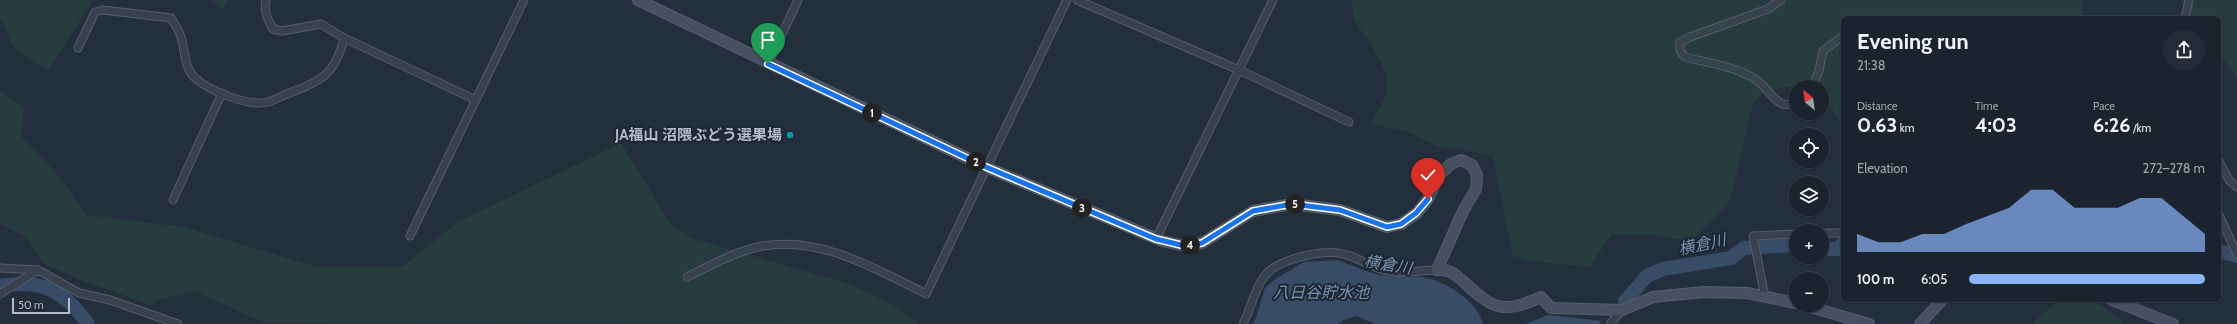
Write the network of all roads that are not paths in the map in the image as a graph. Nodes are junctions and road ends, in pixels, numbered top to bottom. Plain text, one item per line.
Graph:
1 (266, 0) edge
2 (524, 0) edge
3 (638, 0) edge
4 (798, 0) edge
5 (1066, 0) edge
6 (1077, 0) edge
7 (1273, 0) edge
8 (1781, 0) edge
9 (2189, 0) edge
10 (2186, 16) edge
11 (1841, 37) edge
12 (344, 38) junction
13 (78, 48) dead end
14 (768, 64) junction
15 (1239, 70) junction
16 (1815, 80) edge
17 (222, 93) junction
18 (476, 100) junction
19 (1789, 104) edge
20 (1350, 122) dead end
21 (2221, 165) edge
22 (986, 167) junction
23 (2237, 187) edge
24 (173, 200) dead end
25 (2221, 220) edge
26 (1829, 233) edge
27 (1841, 233) edge
28 (1789, 234) edge
29 (410, 236) dead end
30 (1156, 239) junction
31 (2237, 254) edge
32 (0, 268) edge
33 (38, 270) junction
34 (1438, 270) junction
35 (687, 277) dead end
36 (0, 294) edge
37 (1765, 297) junction
38 (1789, 302) edge
39 (1940, 302) edge
40 (2117, 302) edge
41 (1622, 310) junction
42 (1827, 312) edge
43 (178, 324) edge
44 (1243, 324) edge
45 (1610, 324) edge
46 (1869, 324) edge
47 (1920, 324) edge
48 (2173, 324) edge

1 - 12 street
2 - 18 street
3 - 14 street
4 - 14 street
5 - 22 street
6 - 15 street
7 - 15 street
8 - 19 street
9 - 10 street
11 - 16 street
12 - 17 street
12 - 18 street
13 - 17 street
14 - 22 street
15 - 20 street
15 - 30 street
17 - 24 street
18 - 29 street
21 - 23 street
22 - 30 street
22 - 35 street
25 - 31 street
26 - 27 street
28 - 37 street
30 - 34 street
32 - 33 street
33 - 36 street
33 - 43 street
34 - 41 street
34 - 44 street
37 - 38 street
37 - 41 street
39 - 47 street
40 - 48 street
41 - 45 street
42 - 46 street

